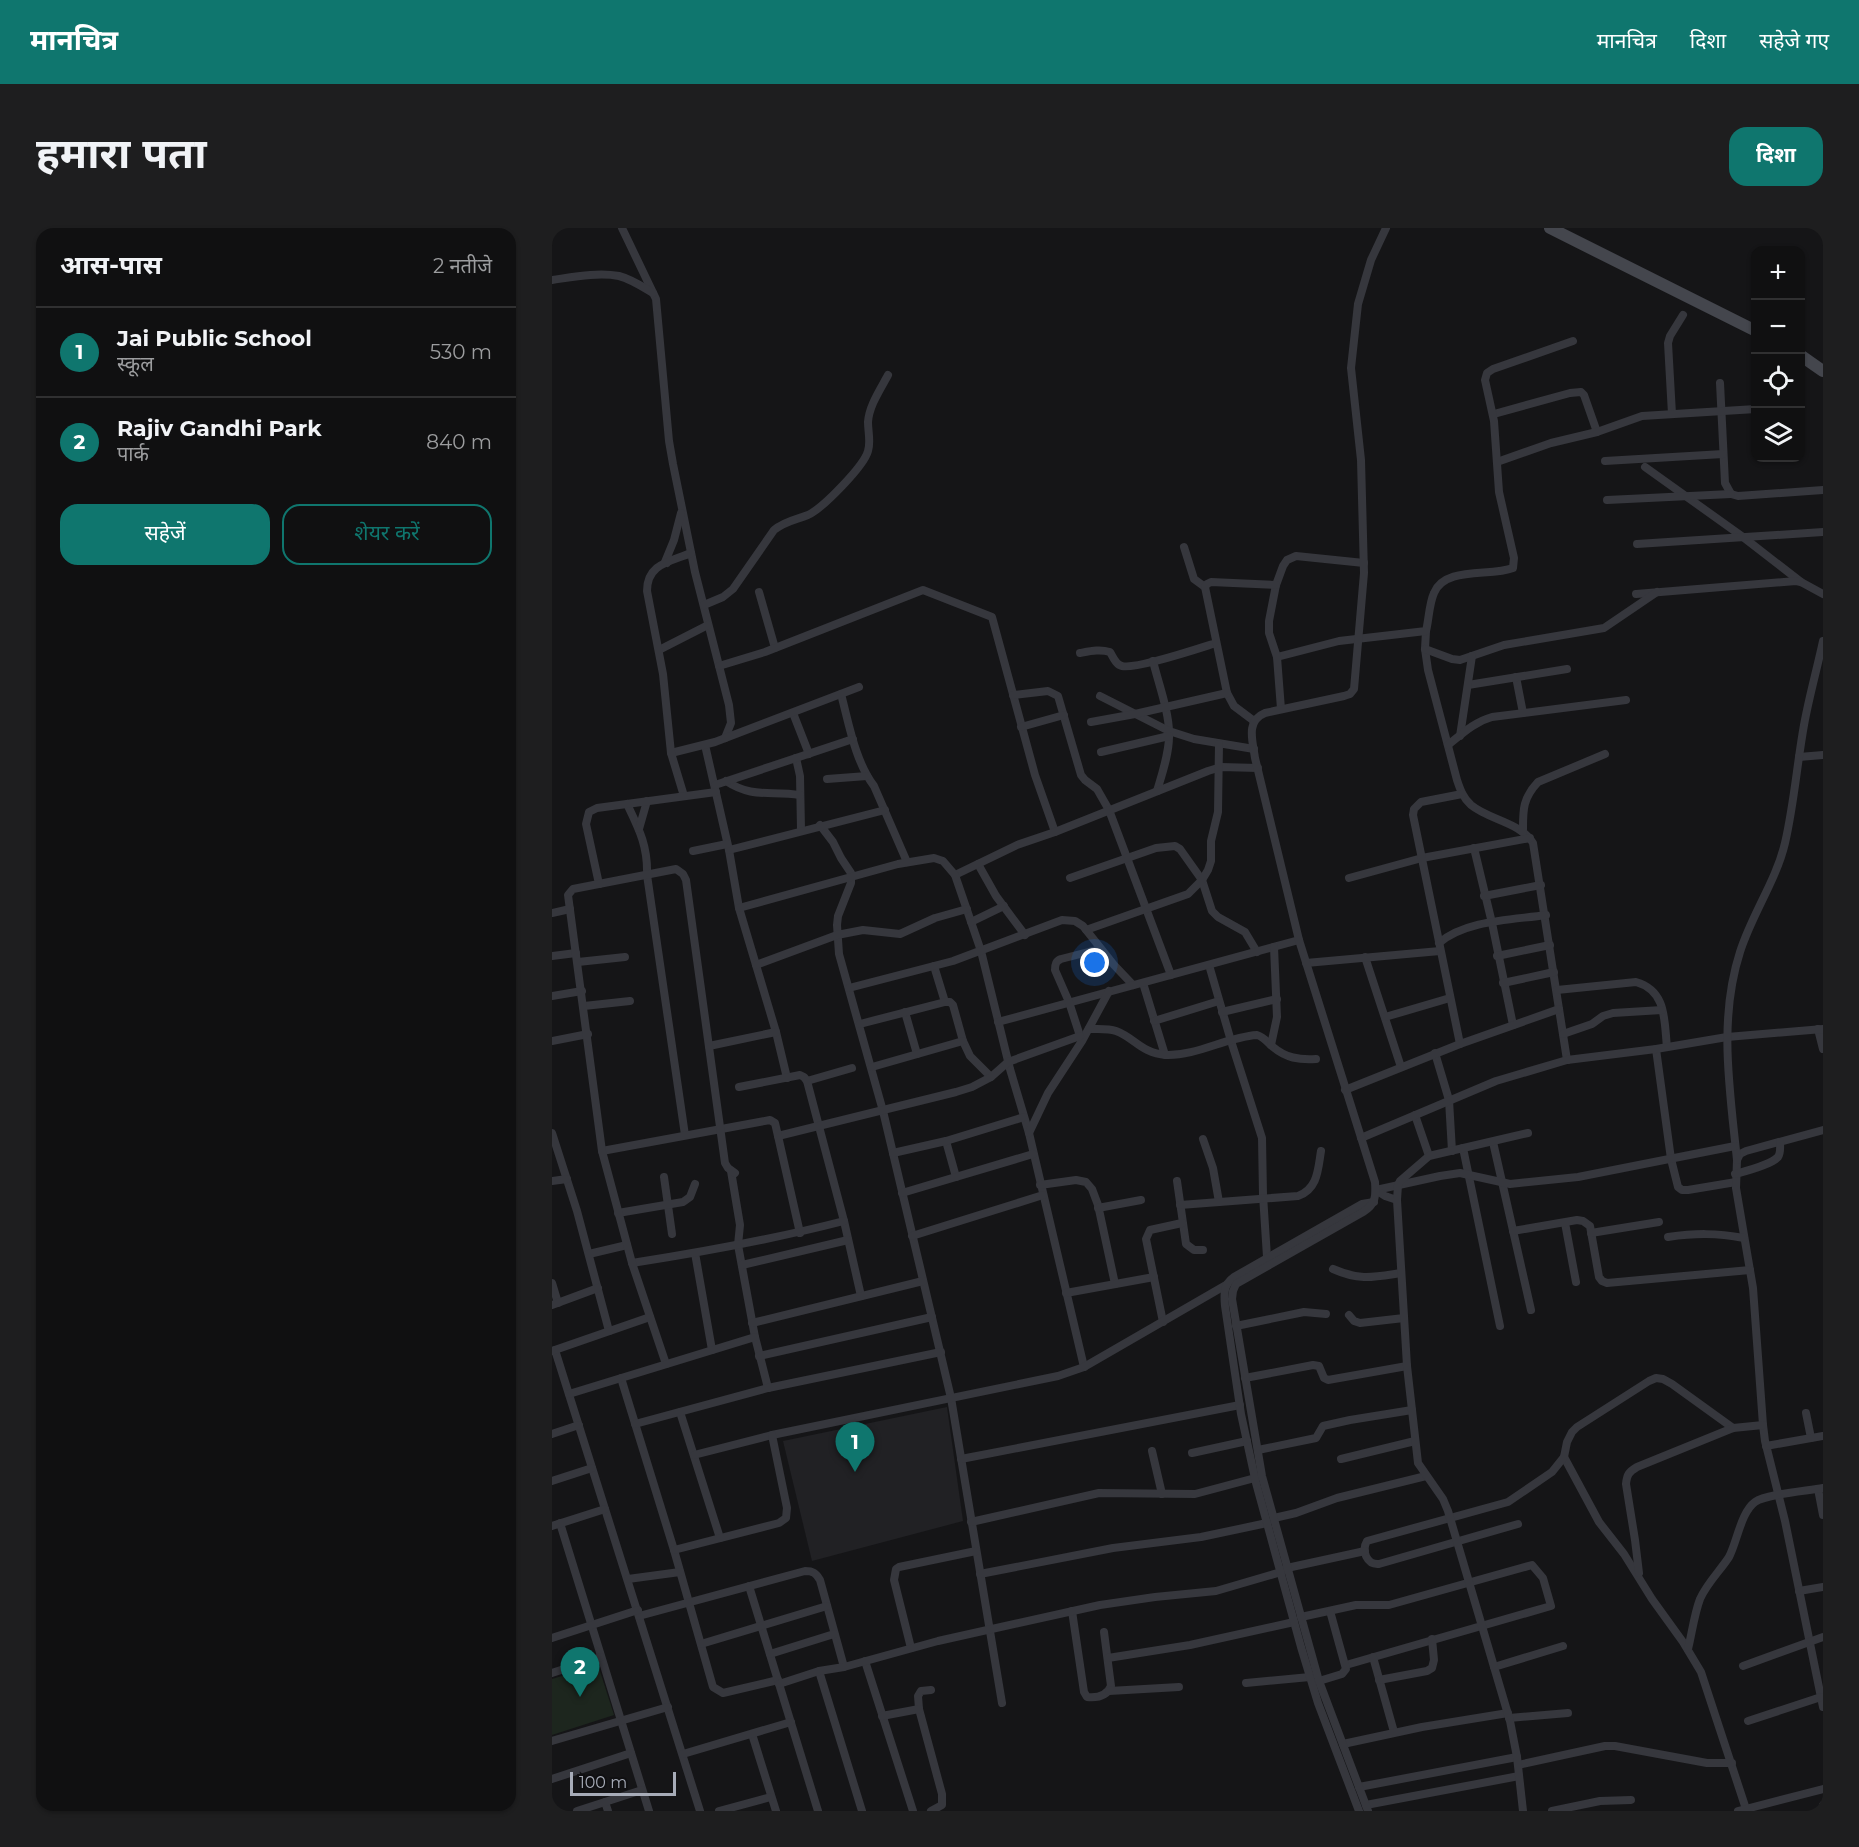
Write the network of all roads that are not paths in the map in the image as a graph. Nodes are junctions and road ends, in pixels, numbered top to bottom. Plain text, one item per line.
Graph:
1 (622, 228) edge
2 (1386, 228) edge
3 (1550, 228) edge
4 (552, 280) edge
5 (654, 293) junction
6 (1683, 315) dead end
7 (1751, 329) edge
8 (1573, 341) dead end
9 (1805, 358) edge
10 (1823, 371) edge
11 (888, 375) dead end
12 (1720, 383) dead end
13 (1751, 409) edge
14 (1721, 411) junction
15 (1494, 414) junction
16 (1672, 414) junction
17 (1597, 432) junction
18 (1723, 454) junction
19 (1605, 461) dead end
20 (1497, 462) junction
21 (1645, 467) dead end
22 (1823, 490) edge
23 (1731, 494) junction
24 (1685, 496) junction
25 (1607, 500) dead end
26 (682, 511) junction
27 (1823, 532) edge
28 (1743, 537) junction
29 (1637, 544) dead end
30 (1184, 547) dead end
31 (691, 553) junction
32 (667, 563) junction
33 (1364, 563) junction
34 (1801, 582) junction
35 (1276, 585) junction
36 (1205, 587) junction
37 (759, 592) dead end
38 (1657, 592) junction
39 (1636, 594) dead end
40 (1823, 594) edge
41 (704, 605) junction
42 (708, 625) junction
43 (1426, 631) junction
44 (1357, 638) junction
45 (1823, 641) edge
46 (1216, 643) junction
47 (775, 648) junction
48 (1425, 649) junction
49 (659, 650) junction
50 (1080, 653) dead end
51 (1472, 656) junction
52 (1277, 657) junction
53 (1153, 661) junction
54 (719, 666) junction
55 (1567, 669) dead end
56 (1516, 677) junction
57 (1468, 685) junction
58 (859, 687) dead end
59 (1227, 693) junction
60 (841, 694) junction
61 (1013, 695) junction
62 (1100, 696) dead end
63 (1626, 699) dead end
64 (1164, 707) junction
65 (1281, 709) junction
66 (793, 712) junction
67 (1523, 713) junction
68 (1135, 714) junction
69 (1064, 715) junction
70 (1254, 721) junction
71 (1091, 722) dead end
72 (1021, 726) junction
73 (1169, 734) junction
74 (1460, 736) junction
75 (725, 738) junction
76 (853, 739) junction
77 (1219, 744) junction
78 (705, 745) junction
79 (1448, 745) junction
80 (1254, 749) junction
81 (1101, 752) dead end
82 (671, 753) junction
83 (809, 754) junction
84 (1605, 754) dead end
85 (1823, 754) edge
86 (1799, 757) junction
87 (796, 759) junction
88 (1219, 767) junction
89 (1258, 768) junction
90 (867, 776) junction
91 (827, 779) dead end
92 (726, 781) junction
93 (715, 788) junction
94 (1157, 791) junction
95 (1462, 794) junction
96 (800, 795) junction
97 (684, 796) junction
98 (647, 801) junction
99 (627, 804) junction
100 (885, 810) junction
101 (1109, 810) junction
102 (820, 825) junction
103 (639, 829) junction
104 (801, 830) junction
105 (1055, 832) junction
106 (1527, 835) junction
107 (728, 847) junction
108 (1474, 848) junction
109 (693, 851) dead end
110 (1127, 858) junction
111 (1422, 858) junction
112 (907, 862) junction
113 (978, 864) junction
114 (647, 875) junction
115 (956, 875) junction
116 (852, 876) junction
117 (1070, 878) dead end
118 (1349, 878) dead end
119 (1202, 880) junction
120 (599, 884) junction
121 (1541, 885) junction
122 (1484, 896) junction
123 (1004, 906) junction
124 (739, 908) junction
125 (570, 909) junction
126 (967, 909) junction
127 (1147, 909) junction
128 (552, 913) edge
129 (1546, 915) junction
130 (971, 922) junction
131 (1492, 923) junction
132 (1086, 930) junction
133 (837, 935) junction
134 (1025, 935) junction
135 (1299, 940) junction
136 (1550, 945) junction
137 (1274, 947) junction
138 (1439, 947) junction
139 (1100, 949) junction
140 (981, 951) junction
141 (1257, 952) junction
142 (552, 956) edge
143 (1497, 956) junction
144 (577, 957) junction
145 (625, 957) dead end
146 (1365, 957) junction
147 (1306, 963) junction
148 (756, 965) junction
149 (1209, 965) junction
150 (933, 966) junction
151 (1554, 972) junction
152 (1171, 975) junction
153 (1143, 983) junction
154 (1503, 983) junction
155 (1133, 985) junction
156 (849, 988) junction
157 (1557, 990) junction
158 (582, 991) junction
159 (1109, 991) junction
160 (552, 996) edge
161 (1450, 998) junction
162 (1277, 999) junction
163 (1219, 1000) junction
164 (630, 1001) dead end
165 (945, 1002) junction
166 (1069, 1002) junction
167 (584, 1006) junction
168 (1560, 1009) junction
169 (1662, 1010) junction
170 (905, 1012) junction
171 (1222, 1012) junction
172 (1384, 1017) junction
173 (1154, 1021) junction
174 (999, 1022) junction
175 (860, 1024) junction
176 (1513, 1025) junction
177 (1089, 1029) junction
178 (1820, 1029) edge
179 (776, 1032) junction
180 (588, 1034) junction
181 (1563, 1034) junction
182 (1727, 1037) junction
183 (1081, 1039) junction
184 (552, 1041) edge
185 (963, 1041) junction
186 (1231, 1041) junction
187 (1460, 1044) junction
188 (1271, 1045) junction
189 (710, 1046) junction
190 (1666, 1047) junction
191 (1656, 1049) junction
192 (1823, 1050) edge
193 (1436, 1053) junction
194 (917, 1054) junction
195 (1166, 1055) junction
196 (1316, 1059) dead end
197 (1567, 1060) junction
198 (1008, 1062) junction
199 (872, 1067) junction
200 (1401, 1067) junction
201 (852, 1068) dead end
202 (991, 1077) junction
203 (787, 1078) junction
204 (807, 1081) junction
205 (739, 1088) dead end
206 (1345, 1090) junction
207 (1449, 1100) junction
208 (883, 1111) junction
209 (1415, 1115) junction
210 (1024, 1117) junction
211 (819, 1126) junction
212 (721, 1128) junction
213 (1823, 1130) edge
214 (552, 1132) edge
215 (1029, 1133) junction
216 (1528, 1133) dead end
217 (685, 1135) junction
218 (778, 1136) junction
219 (1361, 1138) junction
220 (1203, 1139) dead end
221 (946, 1141) junction
222 (1493, 1142) junction
223 (1780, 1142) junction
224 (1735, 1146) junction
225 (1463, 1148) junction
226 (602, 1151) junction
227 (1321, 1151) dead end
228 (1452, 1151) junction
229 (893, 1153) junction
230 (1033, 1154) junction
231 (1429, 1156) junction
232 (1671, 1159) junction
233 (1737, 1160) junction
234 (1468, 1173) junction
235 (956, 1177) junction
236 (664, 1178) dead end
237 (1735, 1178) junction
238 (567, 1179) junction
239 (552, 1180) edge
240 (1177, 1181) dead end
241 (1502, 1183) junction
242 (695, 1184) dead end
243 (1040, 1185) junction
244 (1398, 1185) junction
245 (1376, 1190) junction
246 (902, 1193) junction
247 (1043, 1196) junction
248 (1263, 1198) junction
249 (1142, 1200) dead end
250 (1396, 1200) junction
251 (1219, 1202) junction
252 (1375, 1202) junction
253 (668, 1204) junction
254 (1180, 1205) junction
255 (1098, 1208) junction
256 (618, 1213) junction
257 (844, 1221) junction
258 (1565, 1222) junction
259 (1659, 1222) dead end
260 (1182, 1223) junction
261 (1513, 1231) junction
262 (800, 1233) junction
263 (1591, 1233) junction
264 (672, 1234) dead end
265 (912, 1236) junction
266 (1668, 1237) dead end
267 (1744, 1238) junction
268 (848, 1240) junction
269 (627, 1245) junction
270 (738, 1245) junction
271 (1203, 1250) dead end
272 (695, 1253) junction
273 (589, 1254) junction
274 (1267, 1257) junction
275 (632, 1263) junction
276 (742, 1265) junction
277 (1334, 1269) dead end
278 (1750, 1270) junction
279 (1401, 1273) junction
280 (1154, 1277) junction
281 (923, 1281) junction
282 (1576, 1282) dead end
283 (552, 1283) edge
284 (1115, 1284) junction
285 (1226, 1285) junction
286 (598, 1288) junction
287 (1066, 1293) junction
288 (861, 1296) junction
289 (555, 1304) edge
290 (1531, 1310) dead end
291 (1326, 1314) dead end
292 (1349, 1315) dead end
293 (650, 1317) junction
294 (932, 1317) junction
295 (1404, 1318) junction
296 (1163, 1322) junction
297 (752, 1323) junction
298 (1236, 1326) junction
299 (1500, 1326) dead end
300 (609, 1331) junction
301 (755, 1337) junction
302 (553, 1350) edge
303 (712, 1350) junction
304 (940, 1352) junction
305 (759, 1356) junction
306 (666, 1364) junction
307 (1407, 1366) junction
308 (1084, 1367) junction
309 (621, 1378) junction
310 (1245, 1378) junction
311 (768, 1388) junction
312 (569, 1394) junction
313 (951, 1398) junction
314 (1240, 1405) junction
315 (1412, 1410) junction
316 (681, 1412) junction
317 (1806, 1413) dead end
318 (635, 1424) junction
319 (579, 1425) junction
320 (1763, 1425) junction
321 (1733, 1428) junction
322 (552, 1434) edge
323 (772, 1435) junction
324 (1823, 1436) edge
325 (1811, 1438) junction
326 (1246, 1441) junction
327 (1415, 1441) junction
328 (1766, 1446) junction
329 (1258, 1450) junction
330 (1152, 1451) dead end
331 (1192, 1453) dead end
332 (694, 1455) junction
333 (1564, 1457) junction
334 (961, 1458) junction
335 (1341, 1459) dead end
336 (592, 1468) junction
337 (1426, 1476) junction
338 (1255, 1478) junction
339 (552, 1481) edge
340 (1820, 1489) edge
341 (1162, 1494) junction
342 (1778, 1496) junction
343 (605, 1509) junction
344 (1823, 1515) edge
345 (1450, 1518) junction
346 (1270, 1521) junction
347 (971, 1522) junction
348 (1518, 1524) dead end
349 (556, 1525) edge
350 (720, 1538) junction
351 (1457, 1541) junction
352 (674, 1550) junction
353 (976, 1551) junction
354 (1365, 1551) junction
355 (1284, 1570) junction
356 (680, 1572) junction
357 (980, 1575) junction
358 (1639, 1576) junction
359 (628, 1579) junction
360 (1469, 1582) junction
361 (749, 1586) junction
362 (1823, 1587) edge
363 (1799, 1591) junction
364 (689, 1603) junction
365 (827, 1606) junction
366 (1072, 1611) junction
367 (1330, 1611) junction
368 (639, 1613) junction
369 (1297, 1619) junction
370 (591, 1625) junction
371 (761, 1625) junction
372 (1482, 1625) junction
373 (990, 1629) junction
374 (1104, 1632) dead end
375 (834, 1634) junction
376 (552, 1636) edge
377 (1823, 1637) edge
378 (1432, 1640) junction
379 (1809, 1641) junction
380 (701, 1644) junction
381 (1563, 1646) dead end
382 (911, 1648) junction
383 (1688, 1649) junction
384 (770, 1654) junction
385 (1373, 1657) junction
386 (601, 1658) junction
387 (1108, 1658) junction
388 (865, 1661) junction
389 (1346, 1665) junction
390 (1743, 1666) dead end
391 (844, 1667) junction
392 (1494, 1667) junction
393 (819, 1671) junction
394 (552, 1673) edge
395 (1310, 1677) junction
396 (1379, 1680) junction
397 (1319, 1681) junction
398 (779, 1682) junction
399 (1246, 1683) dead end
400 (1179, 1687) dead end
401 (931, 1690) dead end
402 (1109, 1691) junction
403 (1821, 1691) edge
404 (1002, 1703) dead end
405 (668, 1707) junction
406 (1823, 1707) edge
407 (919, 1709) junction
408 (1568, 1713) dead end
409 (882, 1716) junction
410 (1508, 1716) junction
411 (620, 1720) junction
412 (1748, 1721) dead end
413 (791, 1722) junction
414 (1394, 1732) junction
415 (752, 1734) junction
416 (552, 1741) edge
417 (1343, 1744) junction
418 (631, 1753) junction
419 (683, 1754) junction
420 (1518, 1761) junction
421 (1732, 1763) junction
422 (1519, 1776) junction
423 (552, 1779) edge
424 (1359, 1787) junction
425 (1823, 1789) edge
426 (642, 1790) junction
427 (771, 1797) junction
428 (1630, 1800) dead end
429 (1823, 1805) edge
430 (606, 1807) edge
431 (1365, 1809) edge
432 (1742, 1810) edge
433 (577, 1811) edge
434 (649, 1811) edge
435 (700, 1811) edge
436 (719, 1811) edge
437 (776, 1811) edge
438 (818, 1811) edge
439 (862, 1811) edge
440 (913, 1811) edge
441 (931, 1811) edge
442 (1523, 1811) edge
443 (1552, 1811) edge
444 (1821, 1811) edge

1 - 5 street
2 - 33 street
3 - 7 street
4 - 5 street
5 - 26 street
6 - 16 street
8 - 15 street
9 - 10 street
11 - 41 street
12 - 14 street
13 - 14 street
14 - 16 street
14 - 18 street
15 - 17 street
15 - 20 street
16 - 17 street
17 - 20 street
18 - 19 street
18 - 23 street
20 - 43 street
21 - 24 street
22 - 23 street
23 - 24 street
24 - 25 street
24 - 28 street
26 - 31 street
26 - 32 street
27 - 28 street
28 - 29 street
28 - 34 street
30 - 36 street
31 - 32 street
31 - 41 street
32 - 49 street
33 - 35 street
33 - 44 street
34 - 38 street
34 - 40 street
35 - 36 street
35 - 52 street
36 - 46 street
37 - 47 street
38 - 39 street
38 - 51 street
41 - 42 street
42 - 49 street
42 - 54 street
43 - 44 street
43 - 48 street
44 - 52 street
44 - 65 street
45 - 86 street
46 - 53 street
46 - 59 street
47 - 54 street
47 - 61 street
48 - 51 street
48 - 79 street
49 - 82 street
50 - 53 street
51 - 57 street
52 - 65 street
53 - 64 street
54 - 75 street
55 - 56 street
56 - 57 street
56 - 67 street
57 - 74 street
58 - 60 street
59 - 64 street
59 - 70 street
60 - 66 street
60 - 76 street
61 - 69 street
61 - 72 street
62 - 68 street
63 - 67 street
64 - 68 street
64 - 73 street
65 - 70 street
66 - 75 street
66 - 83 street
67 - 74 street
68 - 71 street
68 - 73 street
69 - 72 street
69 - 101 street
70 - 80 street
72 - 105 street
73 - 77 street
73 - 81 street
73 - 94 street
74 - 79 street
75 - 78 street
76 - 83 street
76 - 90 street
77 - 80 street
77 - 88 street
78 - 82 street
78 - 93 street
79 - 95 street
80 - 89 street
82 - 97 street
83 - 87 street
84 - 106 street
85 - 86 street
86 - 182 street
87 - 92 street
87 - 96 street
88 - 89 street
88 - 94 street
88 - 119 street
89 - 135 street
90 - 91 street
90 - 100 street
92 - 93 street
92 - 96 street
93 - 97 street
93 - 107 street
94 - 101 street
95 - 106 street
95 - 111 street
96 - 104 street
97 - 98 street
98 - 99 street
98 - 103 street
99 - 103 street
99 - 120 street
100 - 102 street
100 - 112 street
101 - 105 street
101 - 110 street
102 - 104 street
102 - 116 street
103 - 114 street
104 - 107 street
105 - 113 street
106 - 108 street
106 - 121 street
107 - 109 street
107 - 124 street
108 - 111 street
108 - 122 street
110 - 117 street
110 - 119 street
110 - 127 street
111 - 118 street
111 - 138 street
112 - 115 street
112 - 116 street
113 - 115 street
113 - 123 street
114 - 120 street
114 - 189 street
114 - 217 street
115 - 126 street
116 - 124 street
116 - 133 street
119 - 127 street
119 - 141 street
120 - 125 street
121 - 122 street
121 - 129 street
122 - 131 street
123 - 130 street
123 - 134 street
124 - 148 street
125 - 128 street
125 - 144 street
126 - 130 street
126 - 133 street
127 - 132 street
127 - 152 street
129 - 131 street
129 - 136 street
130 - 140 street
131 - 138 street
131 - 143 street
132 - 134 street
132 - 139 street
133 - 148 street
133 - 156 street
134 - 140 street
135 - 137 street
135 - 147 street
136 - 143 street
136 - 151 street
137 - 141 street
137 - 162 street
138 - 146 street
138 - 161 street
139 - 155 street
139 - 166 street
140 - 150 street
140 - 174 street
141 - 149 street
142 - 144 street
143 - 154 street
144 - 145 street
144 - 158 street
146 - 147 street
146 - 172 street
147 - 206 street
148 - 179 street
149 - 152 street
149 - 163 street
150 - 156 street
150 - 165 street
151 - 154 street
151 - 157 street
152 - 153 street
153 - 155 street
153 - 173 street
154 - 176 street
155 - 159 street
156 - 175 street
157 - 168 street
157 - 169 street
158 - 160 street
158 - 167 street
159 - 166 street
159 - 177 street
161 - 172 street
161 - 187 street
162 - 171 street
162 - 188 street
163 - 171 street
163 - 173 street
164 - 167 street
165 - 170 street
165 - 185 street
166 - 174 street
166 - 183 street
167 - 180 street
168 - 176 street
168 - 181 street
169 - 181 street
169 - 190 street
170 - 175 street
170 - 194 street
171 - 186 street
172 - 200 street
173 - 195 street
174 - 198 street
175 - 199 street
176 - 187 street
177 - 183 street
177 - 195 street
178 - 182 street
178 - 192 street
179 - 189 street
179 - 203 street
180 - 184 street
180 - 226 street
181 - 197 street
182 - 190 street
182 - 224 street
183 - 198 street
183 - 215 street
185 - 194 street
185 - 202 street
186 - 188 street
186 - 195 street
186 - 248 street
187 - 193 street
188 - 196 street
189 - 212 street
190 - 191 street
191 - 197 street
191 - 232 street
193 - 200 street
193 - 207 street
194 - 199 street
197 - 207 street
198 - 202 street
198 - 210 street
199 - 208 street
200 - 206 street
201 - 204 street
202 - 208 street
203 - 204 street
203 - 205 street
204 - 211 street
206 - 219 street
207 - 209 street
207 - 228 street
208 - 211 street
208 - 229 street
209 - 219 street
209 - 231 street
210 - 215 street
210 - 221 street
211 - 218 street
211 - 257 street
212 - 217 street
212 - 218 street
212 - 270 street
213 - 223 street
214 - 238 street
215 - 230 street
216 - 222 street
217 - 226 street
218 - 262 street
219 - 245 street
220 - 251 street
221 - 229 street
221 - 235 street
222 - 225 street
222 - 241 street
223 - 233 street
223 - 237 street
224 - 232 street
224 - 233 street
225 - 228 street
225 - 234 street
226 - 256 street
227 - 248 street
228 - 231 street
229 - 246 street
230 - 235 street
230 - 243 street
231 - 244 street
232 - 237 street
232 - 241 street
233 - 237 street
234 - 241 street
234 - 244 street
234 - 299 street
235 - 246 street
236 - 253 street
237 - 267 street
238 - 239 street
238 - 273 street
240 - 254 street
241 - 261 street
242 - 253 street
243 - 247 street
243 - 255 street
244 - 245 street
244 - 250 street
245 - 250 street
245 - 252 street
246 - 265 street
247 - 265 street
247 - 287 street
248 - 251 street
248 - 274 street
249 - 255 street
250 - 279 street
251 - 254 street
252 - 274 street
252 - 298 street
253 - 256 street
253 - 264 street
254 - 260 street
255 - 284 street
256 - 269 street
257 - 262 street
257 - 268 street
258 - 261 street
258 - 263 street
258 - 282 street
259 - 263 street
260 - 271 street
260 - 280 street
261 - 290 street
262 - 270 street
263 - 278 street
265 - 281 street
266 - 267 street
267 - 278 street
268 - 276 street
268 - 288 street
269 - 273 street
269 - 275 street
270 - 272 street
270 - 276 street
272 - 275 street
272 - 303 street
273 - 286 street
274 - 285 street
275 - 293 street
276 - 297 street
277 - 279 street
278 - 320 street
279 - 295 street
280 - 284 street
280 - 296 street
281 - 288 street
281 - 294 street
283 - 289 street
284 - 287 street
285 - 296 street
285 - 314 street
286 - 289 street
286 - 300 street
287 - 308 street
288 - 297 street
291 - 298 street
292 - 295 street
293 - 300 street
293 - 306 street
294 - 304 street
294 - 305 street
295 - 307 street
296 - 308 street
297 - 301 street
298 - 310 street
300 - 302 street
301 - 303 street
301 - 305 street
302 - 312 street
303 - 306 street
304 - 311 street
304 - 313 street
305 - 311 street
306 - 309 street
307 - 310 street
307 - 315 street
308 - 313 street
309 - 312 street
309 - 318 street
310 - 329 street
311 - 316 street
312 - 319 street
313 - 323 street
313 - 334 street
314 - 326 street
314 - 334 street
315 - 327 street
315 - 329 street
316 - 318 street
316 - 332 street
317 - 325 street
318 - 352 street
319 - 322 street
319 - 336 street
320 - 321 street
320 - 328 street
321 - 333 street
321 - 358 street
323 - 332 street
323 - 350 street
324 - 325 street
325 - 328 street
326 - 331 street
326 - 338 street
327 - 335 street
327 - 337 street
328 - 342 street
329 - 346 street
330 - 341 street
332 - 350 street
333 - 345 street
333 - 358 street
334 - 347 street
336 - 339 street
336 - 343 street
337 - 345 street
337 - 346 street
338 - 341 street
338 - 346 street
340 - 342 street
340 - 344 street
341 - 347 street
342 - 363 street
342 - 383 street
343 - 349 street
343 - 359 street
345 - 351 street
345 - 354 street
346 - 355 street
346 - 357 street
347 - 353 street
348 - 351 street
349 - 370 street
350 - 352 street
351 - 354 street
351 - 360 street
352 - 356 street
353 - 357 street
353 - 382 street
354 - 355 street
355 - 366 street
355 - 369 street
356 - 359 street
356 - 364 street
357 - 373 street
358 - 383 street
359 - 368 street
360 - 367 street
360 - 372 street
360 - 372 street
361 - 364 street
361 - 365 street
361 - 371 street
362 - 363 street
363 - 379 street
364 - 368 street
364 - 380 street
365 - 371 street
365 - 375 street
366 - 373 street
366 - 402 street
367 - 369 street
367 - 389 street
368 - 370 street
368 - 405 street
369 - 387 street
369 - 395 street
369 - 397 street
370 - 376 street
370 - 386 street
371 - 380 street
371 - 384 street
372 - 378 street
372 - 392 street
373 - 382 street
373 - 404 street
374 - 387 street
375 - 384 street
375 - 391 street
377 - 379 street
378 - 385 street
378 - 396 street
379 - 390 street
379 - 403 street
380 - 398 street
381 - 392 street
382 - 388 street
383 - 421 street
384 - 398 street
385 - 389 street
385 - 396 street
386 - 394 street
386 - 411 street
387 - 402 street
388 - 391 street
388 - 409 street
389 - 397 street
391 - 393 street
392 - 410 street
393 - 398 street
393 - 439 street
395 - 399 street
395 - 431 street
396 - 414 street
397 - 417 street
398 - 413 street
400 - 402 street
401 - 407 street
403 - 406 street
403 - 412 street
405 - 411 street
405 - 419 street
407 - 409 street
407 - 441 street
408 - 410 street
409 - 440 street
410 - 414 street
410 - 420 street
411 - 416 street
411 - 418 street
413 - 415 street
413 - 438 street
414 - 417 street
415 - 419 street
415 - 427 street
417 - 424 street
418 - 423 street
418 - 426 street
419 - 435 street
420 - 421 street
420 - 422 street
420 - 424 street
421 - 432 street
422 - 431 street
422 - 442 street
424 - 431 street
425 - 432 street
426 - 430 street
426 - 434 street
427 - 436 street
427 - 437 street
428 - 443 street
429 - 444 street
430 - 433 street

